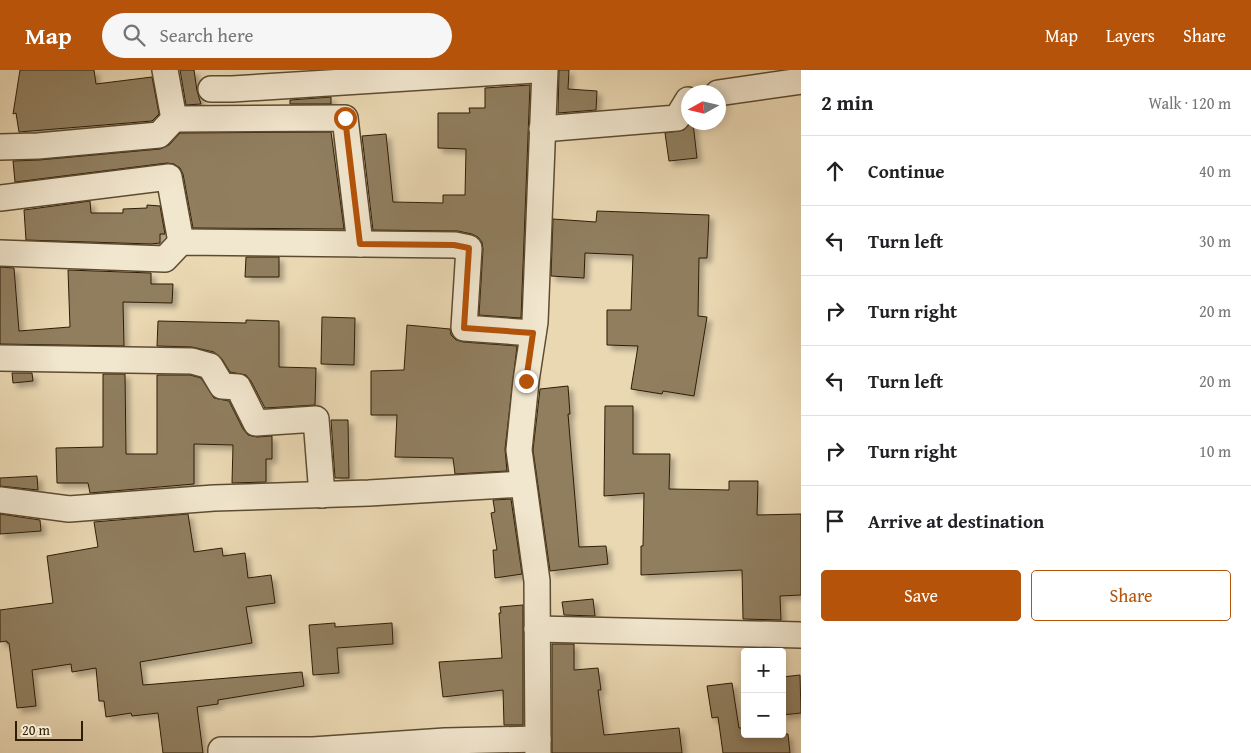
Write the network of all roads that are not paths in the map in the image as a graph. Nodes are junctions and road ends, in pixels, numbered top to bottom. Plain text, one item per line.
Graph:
1 (165, 70) edge
2 (535, 70) edge
3 (545, 70) edge
4 (801, 81) edge
5 (211, 88) dead end
6 (726, 92) edge
7 (681, 111) edge
8 (174, 119) junction
9 (542, 129) junction
10 (0, 147) edge
11 (0, 198) edge
12 (181, 242) junction
13 (360, 244) junction
14 (0, 253) edge
15 (533, 333) junction
16 (0, 358) edge
17 (523, 484) junction
18 (322, 495) junction
19 (0, 500) edge
20 (537, 629) junction
21 (801, 635) edge
22 (538, 746) edge
23 (222, 753) edge

1 - 8 street
2 - 5 street
3 - 9 street
4 - 6 street
7 - 9 street
8 - 10 street
8 - 13 street
9 - 15 street
11 - 12 street
12 - 13 street
12 - 14 street
13 - 15 street
15 - 17 street
16 - 18 street
17 - 18 street
17 - 20 street
18 - 19 street
20 - 21 street
20 - 22 street
22 - 23 street

